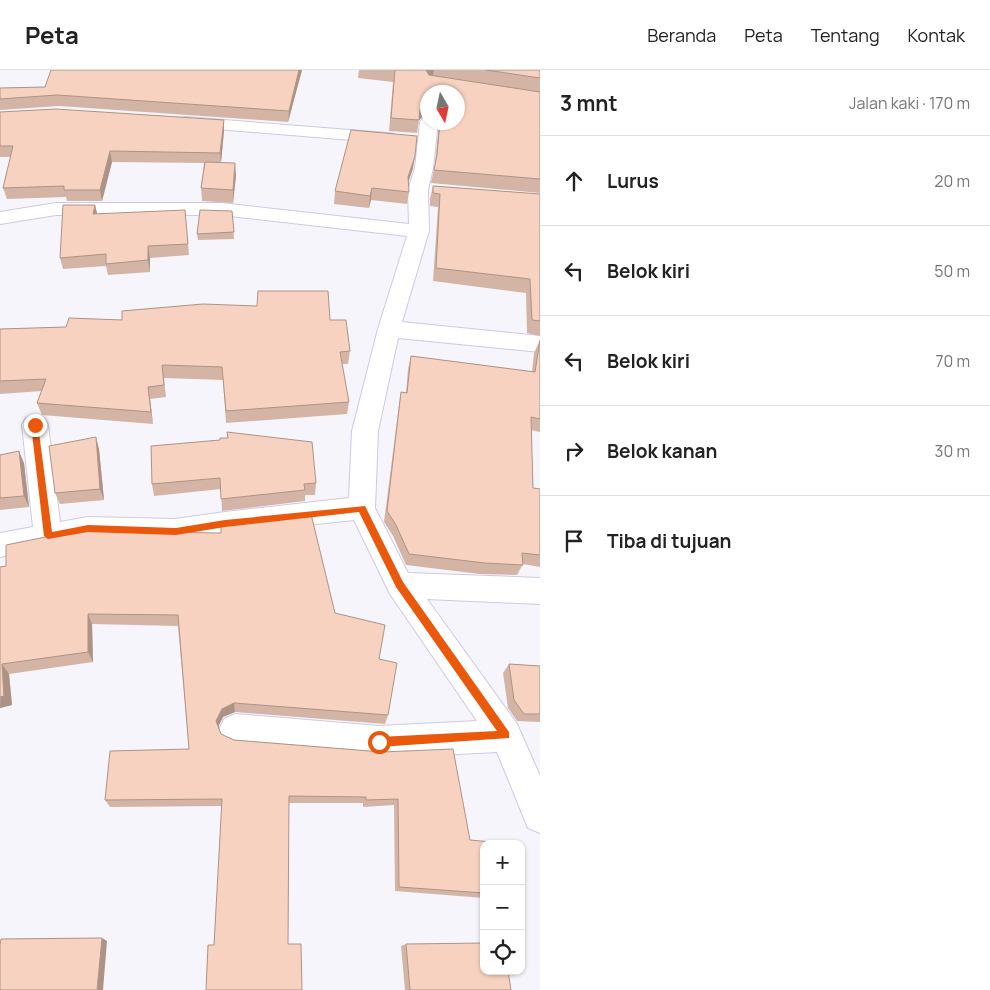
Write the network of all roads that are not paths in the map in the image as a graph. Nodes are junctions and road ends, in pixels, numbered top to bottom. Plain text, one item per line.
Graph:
1 (165, 120) edge
2 (428, 132) edge
3 (0, 218) edge
4 (419, 231) junction
5 (389, 329) junction
6 (540, 344) edge
7 (35, 425) dead end
8 (362, 508) junction
9 (48, 536) junction
10 (0, 545) edge
11 (400, 585) junction
12 (540, 591) edge
13 (234, 730) dead end
14 (506, 735) junction
15 (540, 816) edge

1 - 2 street
2 - 4 street
3 - 4 street
4 - 5 street
5 - 6 street
5 - 8 street
7 - 9 street
8 - 9 street
8 - 11 street
9 - 10 street
11 - 12 street
11 - 14 street
13 - 14 street
14 - 15 street

